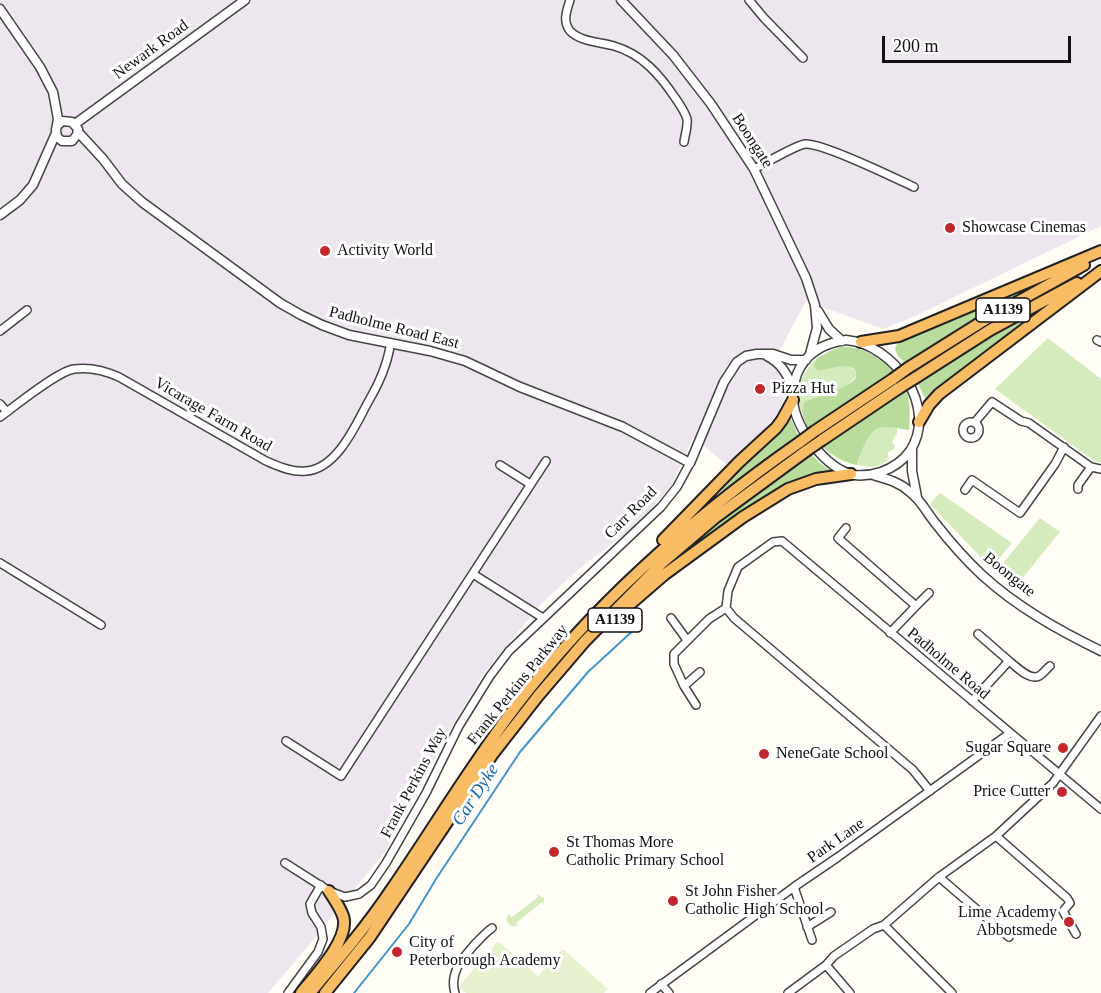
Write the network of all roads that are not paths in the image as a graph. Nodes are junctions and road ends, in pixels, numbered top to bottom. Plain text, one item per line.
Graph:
1 (245, 0) edge
2 (621, 0) edge
3 (626, 0) edge
4 (749, 0) edge
5 (570, 1) edge
6 (0, 9) edge
7 (633, 11) junction
8 (803, 58) dead end
9 (56, 103) junction
10 (73, 125) junction
11 (57, 130) junction
12 (69, 142) junction
13 (684, 142) dead end
14 (95, 150) junction
15 (48, 156) junction
16 (754, 169) junction
17 (914, 187) dead end
18 (0, 215) edge
19 (1101, 253) edge
20 (1101, 270) edge
21 (815, 305) junction
22 (27, 310) dead end
23 (0, 331) edge
24 (842, 341) junction
25 (861, 342) junction
26 (391, 343) junction
27 (764, 354) junction
28 (808, 357) junction
29 (911, 373) junction
30 (793, 387) junction
31 (793, 400) junction
32 (0, 405) edge
33 (3, 415) edge
34 (919, 422) junction
35 (975, 422) dead end
36 (912, 447) junction
37 (1064, 447) junction
38 (546, 461) dead end
39 (690, 463) junction
40 (500, 465) dead end
41 (1091, 467) junction
42 (1101, 469) edge
43 (851, 474) junction
44 (873, 475) junction
45 (530, 484) junction
46 (1078, 489) dead end
47 (965, 490) dead end
48 (918, 498) junction
49 (690, 526) junction
50 (846, 528) dead end
51 (680, 535) junction
52 (0, 563) edge
53 (473, 574) junction
54 (929, 593) dead end
55 (916, 606) junction
56 (726, 608) junction
57 (543, 618) junction
58 (670, 618) dead end
59 (101, 625) dead end
60 (890, 633) junction
61 (978, 634) dead end
62 (687, 640) junction
63 (1101, 651) edge
64 (1009, 661) junction
65 (1050, 666) dead end
66 (700, 672) dead end
67 (684, 686) junction
68 (538, 696) junction
69 (972, 702) junction
70 (696, 705) dead end
71 (1101, 716) edge
72 (1010, 733) junction
73 (286, 741) dead end
74 (1059, 774) junction
75 (930, 791) junction
76 (1101, 809) edge
77 (996, 836) junction
78 (285, 863) dead end
79 (939, 877) junction
80 (794, 887) junction
81 (325, 888) junction
82 (831, 912) dead end
83 (884, 925) junction
84 (807, 927) junction
85 (492, 928) dead end
86 (1076, 934) dead end
87 (1009, 937) dead end
88 (812, 940) dead end
89 (826, 965) junction
90 (660, 984) junction
91 (288, 993) edge
92 (301, 993) edge
93 (310, 993) edge
94 (325, 993) edge
95 (455, 993) edge
96 (650, 993) edge
97 (669, 993) edge
98 (788, 993) edge
99 (850, 993) edge
100 (952, 993) edge

1 - 10 street, Newark Road
2 - 7 street, Boongate
3 - 7 street, Boongate
4 - 8 street
5 - 13 street
6 - 9 street
7 - 16 street, Boongate
9 - 10 street, Padholme Road East
9 - 11 street
10 - 11 street
10 - 12 street
10 - 14 street, Padholme Road East
11 - 12 street, Padholme Road East
11 - 15 street
12 - 14 street, Padholme Road East
12 - 15 street
14 - 26 street, Padholme Road East
15 - 18 street
16 - 17 street
16 - 21 street, Boongate
19 - 25 highway, A1139
19 - 29 highway, A1139
20 - 29 highway, A1139
20 - 34 highway, A1139
21 - 24 street, Boongate
21 - 28 street, Boongate
22 - 23 street
24 - 25 street
24 - 28 street
25 - 34 street
26 - 33 street, Vicarage Farm Road
26 - 39 street, Padholme Road East
27 - 28 street, Carr Road
27 - 30 street
27 - 39 street, Carr Road
28 - 30 street
29 - 49 highway, Frank Perkins Parkway / A1139, bridge
30 - 31 street
31 - 43 street
31 - 49 highway, A1139
32 - 33 street
34 - 36 street
35 - 37 street
36 - 44 street
36 - 48 street, Boongate
37 - 41 street
37 - 47 street
38 - 45 street
39 - 57 street, Carr Road
40 - 45 street
41 - 42 street
41 - 46 street
43 - 44 street
43 - 68 highway, A1139
44 - 48 street, Boongate
45 - 53 street
48 - 63 street, Boongate
49 - 51 highway, Frank Perkins Parkway / A1139
49 - 51 highway, A1139
50 - 55 street
51 - 68 highway, Frank Perkins Parkway / A1139
51 - 93 highway, Frank Perkins Parkway / A1139
52 - 59 street
53 - 57 street
53 - 73 street
54 - 55 street
55 - 60 street
56 - 60 street, Padholme Road
56 - 62 street
56 - 75 street
57 - 81 street, Frank Perkins Way
58 - 62 street
60 - 69 street, Padholme Road
61 - 64 street
62 - 67 street
64 - 65 street
64 - 69 street
66 - 67 street
67 - 70 street
68 - 94 highway, Frank Perkins Parkway / A1139
69 - 72 street, Padholme Road
71 - 74 street
72 - 74 street, Padholme Road
72 - 75 street, Park Lane
74 - 76 street, Padholme Road
74 - 77 street
75 - 80 street, Park Lane
77 - 79 street
77 - 86 street
78 - 81 street, Frank Perkins Way
79 - 83 street
79 - 87 street
80 - 84 street
80 - 90 street, Park Lane
81 - 91 street
81 - 92 highway
82 - 84 street
83 - 89 street
83 - 100 street
84 - 88 street
85 - 95 street
89 - 98 street
89 - 99 street
90 - 96 street, Park Lane
90 - 97 street

